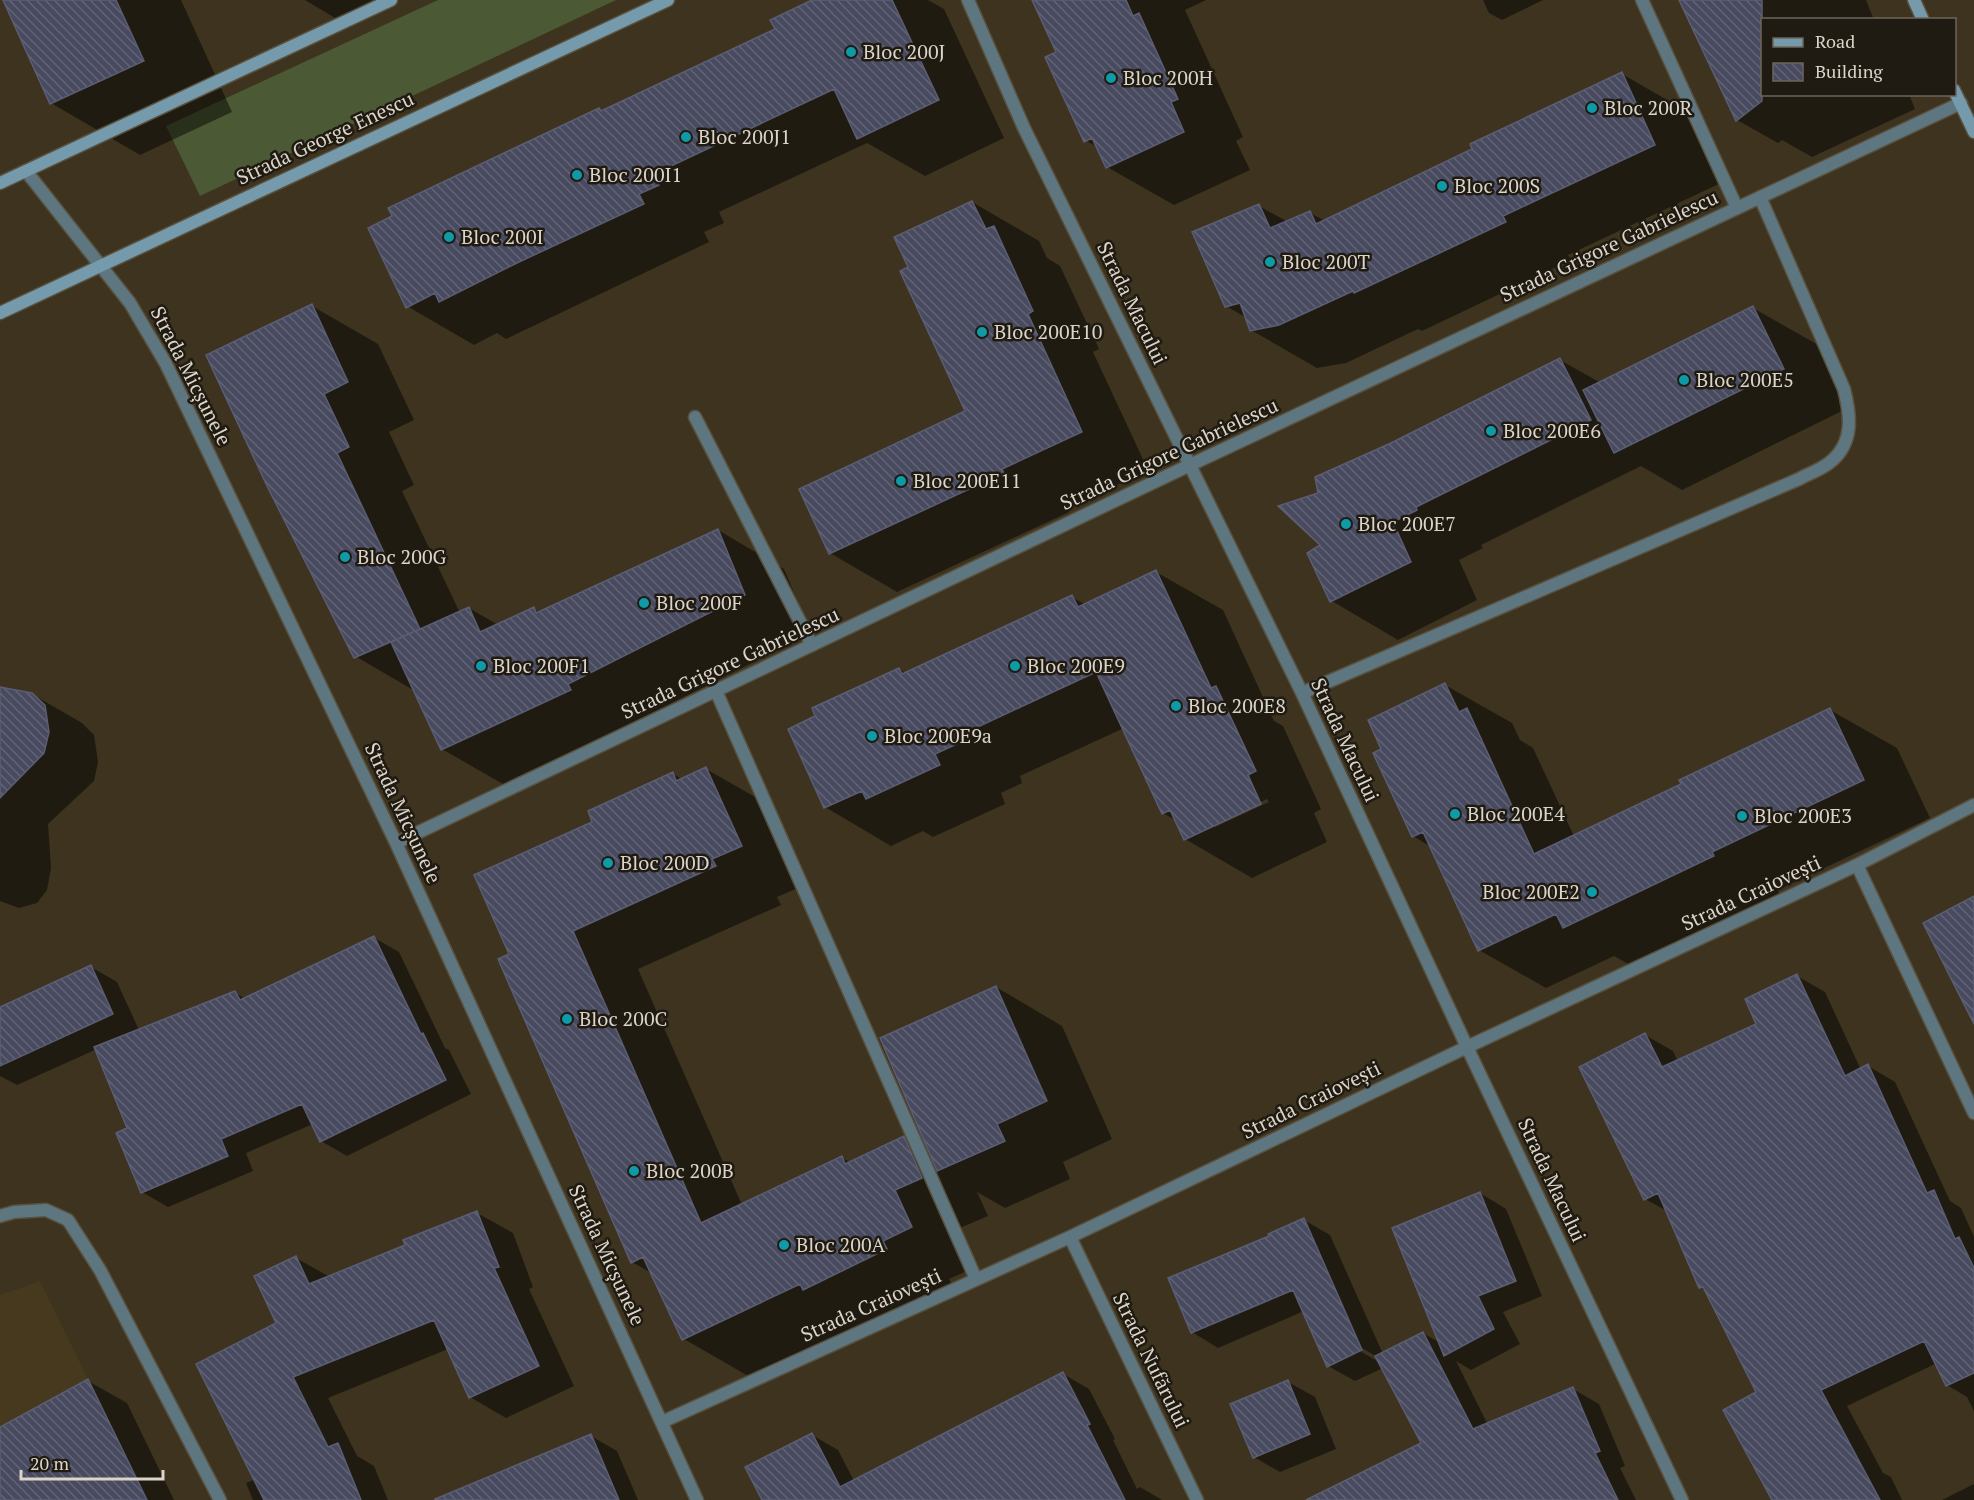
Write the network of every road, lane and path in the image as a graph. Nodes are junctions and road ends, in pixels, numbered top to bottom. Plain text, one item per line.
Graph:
1 (391, 0) edge
2 (668, 0) edge
3 (968, 0) edge
4 (1642, 0) edge
5 (1914, 0) edge
6 (1922, 18) edge
7 (1956, 94) edge
8 (1960, 103) junction
9 (1974, 132) edge
10 (26, 171) junction
11 (0, 183) edge
12 (1760, 197) junction
13 (1737, 208) junction
14 (101, 264) junction
15 (0, 313) edge
16 (695, 417) dead end
17 (1190, 465) junction
18 (812, 645) junction
19 (716, 691) junction
20 (1302, 693) junction
21 (1974, 805) edge
22 (396, 843) junction
23 (1857, 866) junction
24 (1467, 1047) junction
25 (1974, 1113) edge
26 (0, 1216) edge
27 (1070, 1237) junction
28 (976, 1279) junction
29 (662, 1422) junction
30 (220, 1500) edge
31 (697, 1500) edge
32 (1197, 1500) edge
33 (1682, 1500) edge

1 - 10 street
2 - 14 street, Strada George Enescu
3 - 17 street, Strada Macului
4 - 13 street
5 - 6 street
7 - 8 street
8 - 9 street
8 - 12 street, Strada Grigore Gabrielescu
10 - 11 street
10 - 14 street, Strada Micșunele
12 - 13 street, Strada Grigore Gabrielescu
12 - 20 street
13 - 17 street, Strada Grigore Gabrielescu
14 - 15 street, Strada George Enescu
14 - 22 street, Strada Micșunele
16 - 18 street
17 - 18 street, Strada Grigore Gabrielescu
17 - 20 street, Strada Macului
18 - 19 street, Strada Grigore Gabrielescu
19 - 22 street, Strada Grigore Gabrielescu
19 - 28 street
20 - 24 street, Strada Macului
21 - 23 street, Strada Craiovești
22 - 29 street, Strada Micșunele
23 - 24 street, Strada Craiovești
23 - 25 street
24 - 27 street, Strada Craiovești
24 - 33 street, Strada Macului
26 - 30 street
27 - 28 street, Strada Craiovești
27 - 32 street, Strada Nufărului
28 - 29 street, Strada Craiovești
29 - 31 street, Strada Micșunele

